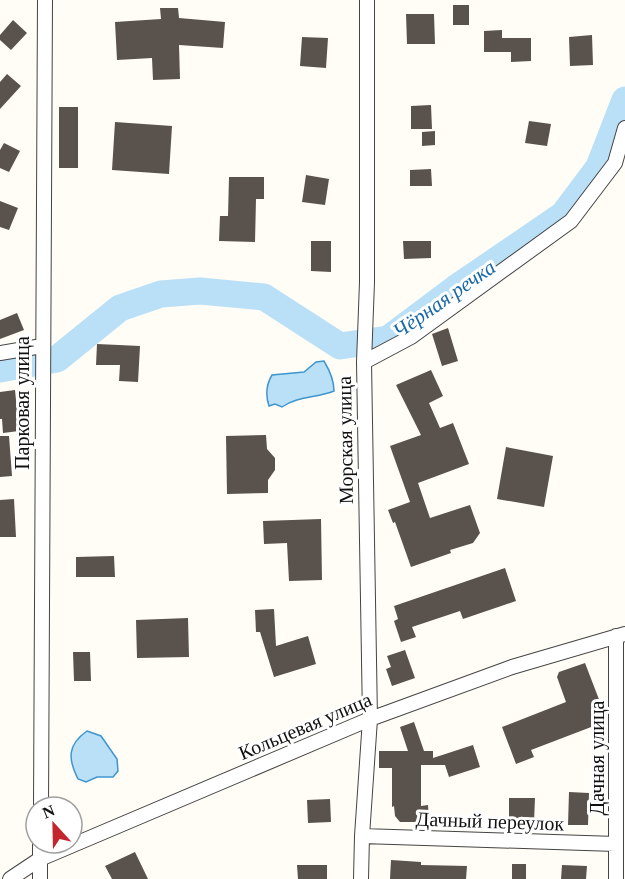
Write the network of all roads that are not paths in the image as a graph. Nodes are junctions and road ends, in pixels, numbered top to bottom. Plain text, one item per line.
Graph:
1 (45, 0) edge
2 (367, 0) edge
3 (625, 128) edge
4 (42, 348) junction
5 (0, 353) edge
6 (364, 359) junction
7 (620, 635) edge
8 (370, 719) junction
9 (40, 795) edge
10 (362, 836) junction
11 (616, 844) junction
12 (40, 855) edge
13 (40, 859) junction
14 (10, 879) edge
15 (40, 879) edge
16 (362, 879) edge
17 (616, 879) edge

1 - 4 street, Парковая улица
2 - 6 street, Морская улица
3 - 6 street
4 - 5 street
4 - 9 street, Парковая улица
6 - 8 street, Морская улица
7 - 8 street, Кольцевая улица
7 - 11 street, Дачная улица
8 - 10 street, Морская улица
8 - 13 street, Кольцевая улица
10 - 11 street, Дачный переулок
10 - 16 street, Морская улица
11 - 17 street, Дачная улица
12 - 13 street
13 - 14 street, Кольцевая улица
13 - 15 street

